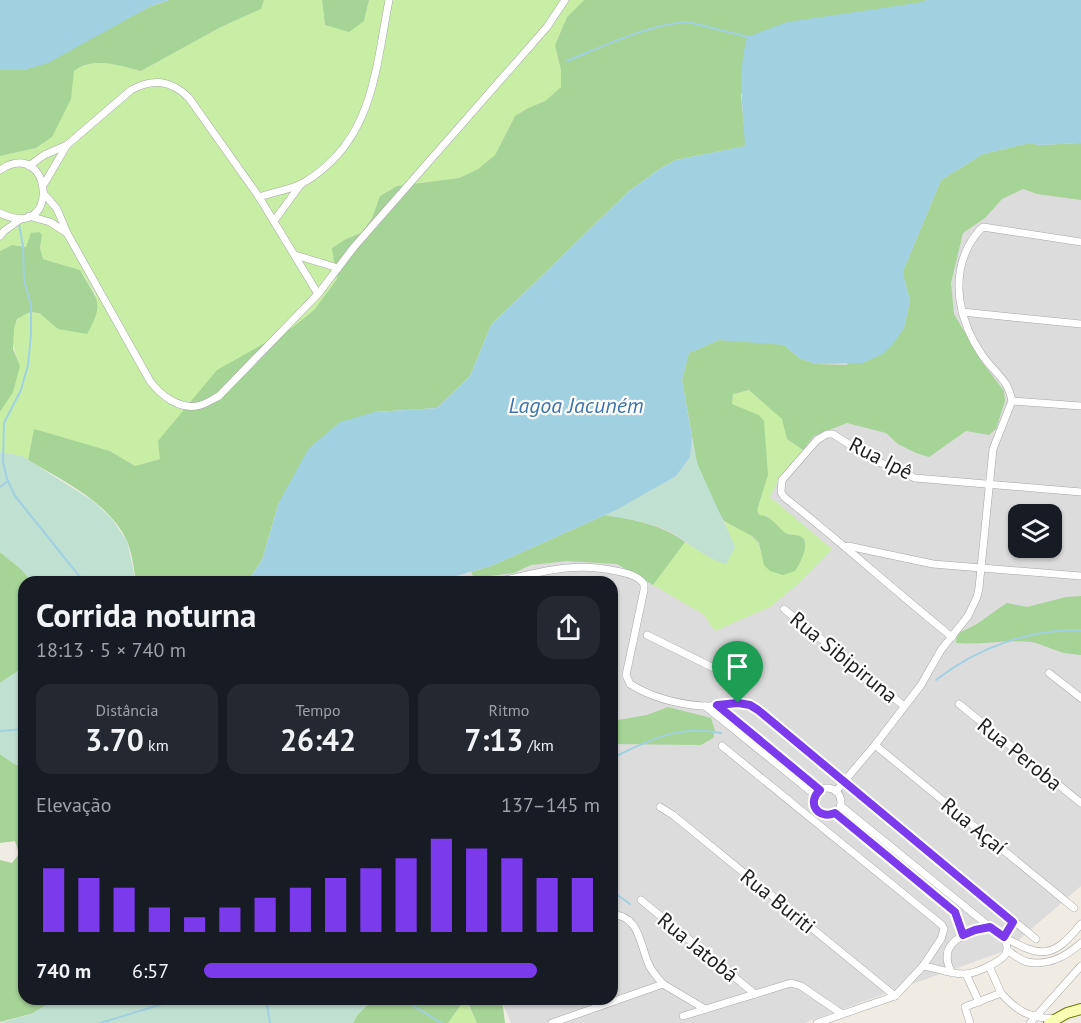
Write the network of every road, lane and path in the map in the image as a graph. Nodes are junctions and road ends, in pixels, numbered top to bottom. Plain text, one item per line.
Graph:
1 (389, 0) edge
2 (565, 0) edge
3 (67, 145) junction
4 (29, 166) junction
5 (0, 170) edge
6 (44, 184) junction
7 (301, 184) junction
8 (45, 195) junction
9 (259, 197) junction
10 (0, 213) edge
11 (25, 217) junction
12 (274, 221) junction
13 (67, 233) junction
14 (0, 236) edge
15 (1081, 242) edge
16 (295, 255) junction
17 (338, 268) junction
18 (318, 294) junction
19 (962, 312) junction
20 (1081, 324) edge
21 (1012, 401) junction
22 (1081, 406) edge
23 (990, 484) junction
24 (1081, 492) edge
25 (846, 546) junction
26 (981, 569) junction
27 (521, 576) edge
28 (1081, 576) edge
29 (784, 609) dead end
30 (647, 635) dead end
31 (952, 637) junction
32 (1049, 673) dead end
33 (1081, 698) edge
34 (738, 703) junction
35 (959, 704) dead end
36 (717, 705) junction
37 (705, 706) junction
38 (904, 706) junction
39 (875, 745) junction
40 (722, 746) dead end
41 (845, 781) junction
42 (836, 791) junction
43 (817, 793) junction
44 (1081, 803) edge
45 (841, 806) junction
46 (660, 807) dead end
47 (817, 812) junction
48 (835, 813) junction
49 (812, 819) junction
50 (641, 900) dead end
51 (1074, 908) dead end
52 (618, 915) edge
53 (1013, 922) junction
54 (1081, 924) edge
55 (990, 927) junction
56 (963, 935) junction
57 (1004, 937) junction
58 (1035, 939) dead end
59 (1081, 943) edge
60 (1007, 950) junction
61 (947, 958) junction
62 (923, 966) junction
63 (989, 966) junction
64 (1081, 966) edge
65 (938, 968) junction
66 (952, 973) junction
67 (966, 974) junction
68 (663, 984) junction
69 (1001, 993) junction
70 (755, 994) junction
71 (895, 996) junction
72 (618, 1000) edge
73 (978, 1002) junction
74 (603, 1005) edge
75 (705, 1009) junction
76 (1081, 1009) edge
77 (842, 1014) junction
78 (683, 1016) dead end
79 (1033, 1020) edge
80 (1056, 1022) edge
81 (552, 1023) edge
82 (817, 1023) edge
83 (970, 1023) edge

1 - 7 street
2 - 17 street
3 - 4 street
3 - 6 street
3 - 9 street
4 - 5 street
4 - 6 street
6 - 8 street
7 - 9 street
7 - 12 street
8 - 11 street
8 - 13 street
9 - 12 street
10 - 11 street
11 - 13 street
11 - 14 street
12 - 16 street
13 - 18 street
15 - 19 street
16 - 17 street
16 - 18 street
17 - 18 street
19 - 20 street
19 - 21 street
21 - 22 street
21 - 23 street
23 - 24 street
23 - 25 street, Rua Ipê
23 - 26 street
25 - 26 street
25 - 31 street
26 - 28 street
26 - 31 street
27 - 37 street
29 - 38 street, Rua Sibipiruna
30 - 34 street
31 - 38 street
32 - 33 street
34 - 36 street
34 - 41 street
35 - 44 street, Rua Peroba
36 - 37 street
36 - 43 street
37 - 43 street
38 - 39 street
39 - 41 street
39 - 51 street, Rua Açaí
40 - 49 street
41 - 42 street
41 - 53 street
42 - 43 street
42 - 45 street
43 - 47 street
45 - 48 street
45 - 55 street
46 - 71 street, Rua Buriti
47 - 48 street
47 - 49 street
48 - 56 street
49 - 62 street
50 - 70 street, Rua Jatobá
52 - 68 street
53 - 57 street
53 - 58 street
54 - 57 street
55 - 56 street
55 - 57 street
56 - 61 street
57 - 60 street
59 - 60 street
60 - 63 street
61 - 65 street
61 - 66 street
62 - 65 street
62 - 71 street
63 - 67 street
63 - 69 street
64 - 79 street
65 - 66 street
66 - 67 street
67 - 73 street
68 - 72 street
68 - 75 street
69 - 73 street
69 - 79 street
70 - 75 street
70 - 77 street
71 - 77 street
73 - 83 street
74 - 81 street
75 - 78 street
76 - 80 main road
77 - 82 street
79 - 80 street

